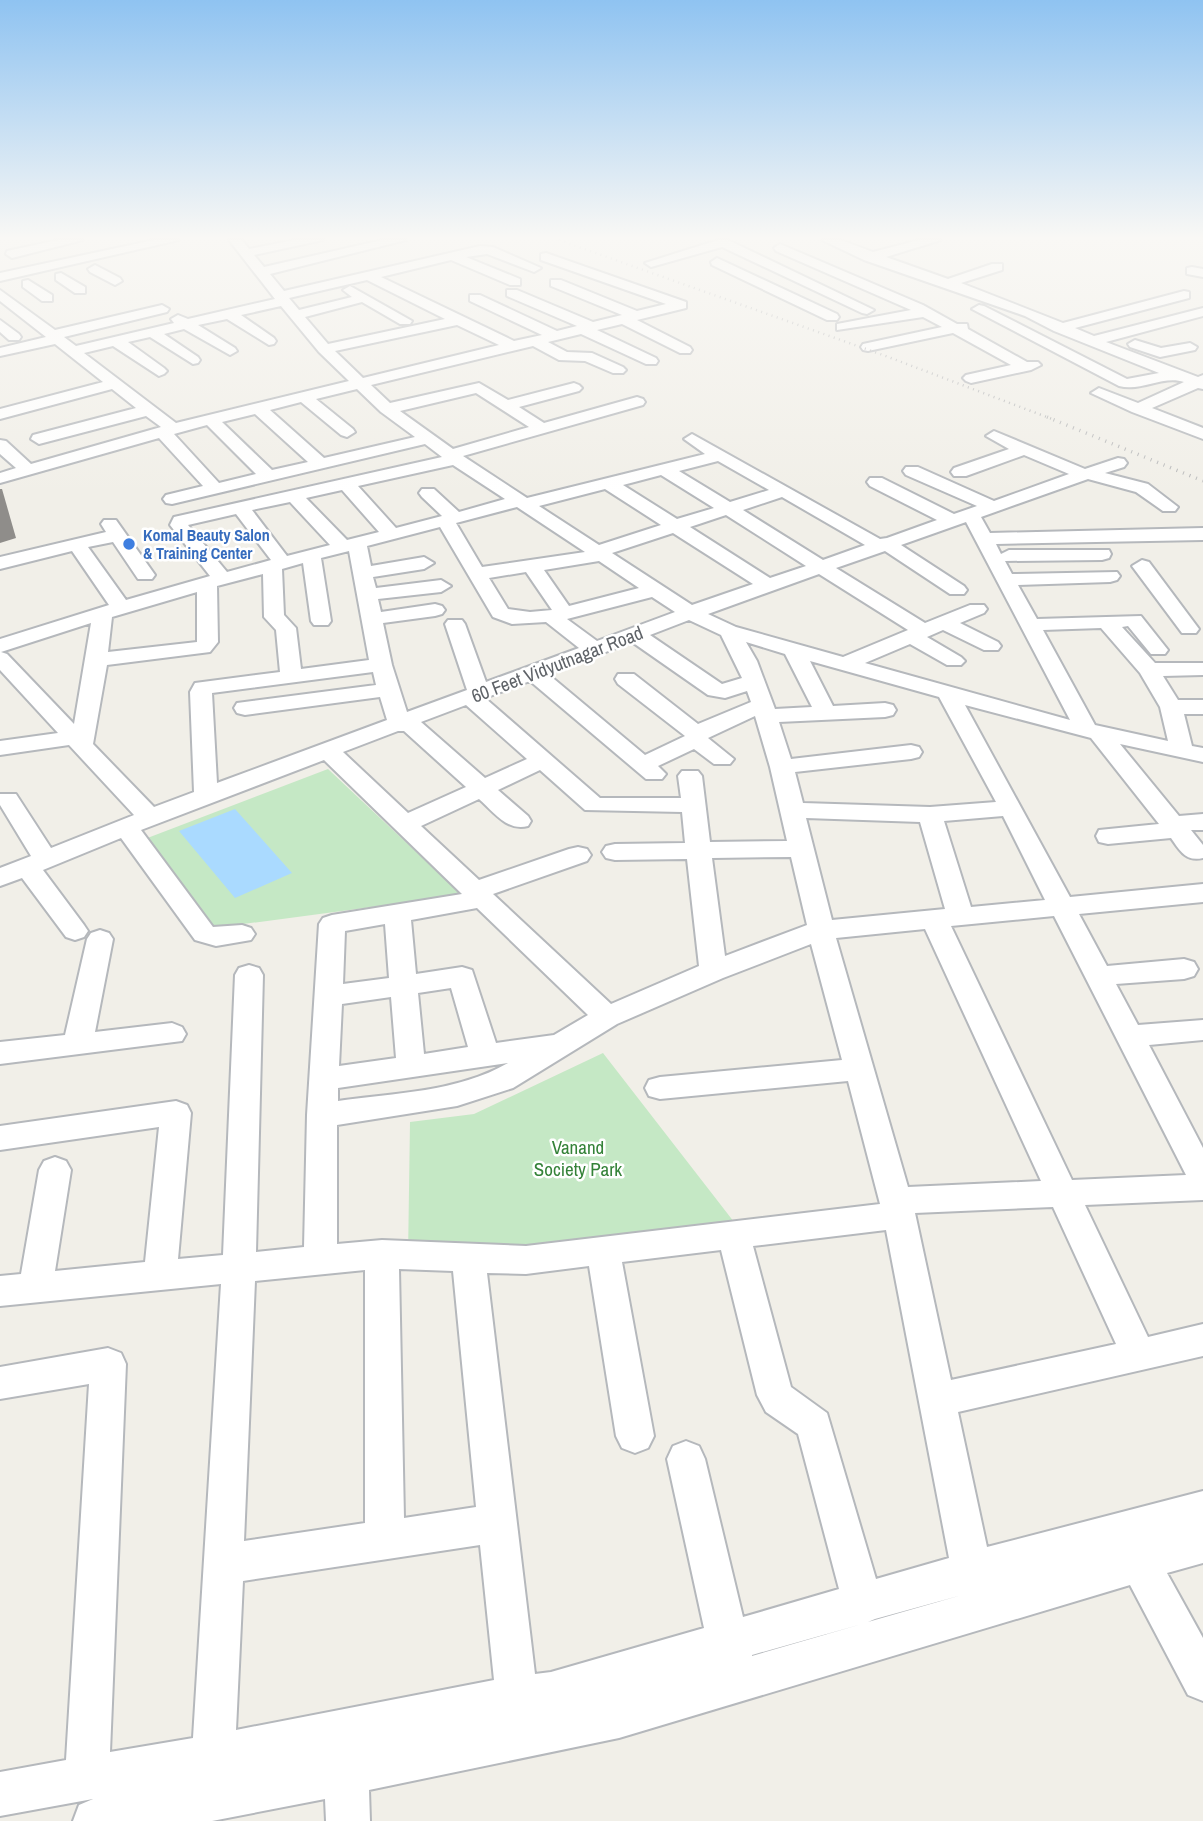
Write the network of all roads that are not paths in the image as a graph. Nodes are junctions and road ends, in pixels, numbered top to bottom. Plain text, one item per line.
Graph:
1 (40, 325) edge
2 (94, 325) edge
3 (182, 325) edge
4 (188, 325) edge
5 (245, 325) edge
6 (304, 325) edge
7 (436, 325) edge
8 (469, 325) edge
9 (533, 325) edge
10 (583, 325) edge
11 (601, 325) edge
12 (642, 325) edge
13 (948, 325) edge
14 (975, 325) edge
15 (1009, 325) edge
16 (1053, 325) edge
17 (1070, 325) edge
18 (1153, 325) edge
19 (1146, 327) junction
20 (588, 328) junction
21 (1059, 328) junction
22 (955, 329) junction
23 (152, 332) junction
24 (52, 335) junction
25 (556, 336) junction
26 (1114, 336) junction
27 (7, 338) edge
28 (115, 340) junction
29 (269, 341) dead end
30 (535, 341) junction
31 (1092, 341) junction
32 (442, 346) dead end
33 (512, 346) junction
34 (1195, 346) edge
35 (868, 347) dead end
36 (324, 349) junction
37 (685, 350) dead end
38 (72, 351) junction
39 (230, 351) dead end
40 (0, 352) edge
41 (399, 356) dead end
42 (1073, 357) junction
43 (463, 359) junction
44 (977, 359) dead end
45 (193, 360) dead end
46 (652, 361) dead end
47 (1026, 367) junction
48 (417, 370) junction
49 (618, 370) dead end
50 (159, 371) dead end
51 (1000, 372) junction
52 (1175, 374) junction
53 (971, 378) dead end
54 (1149, 381) junction
55 (1201, 382) edge
56 (360, 385) junction
57 (574, 388) dead end
58 (120, 389) junction
59 (1175, 392) junction
60 (1099, 393) dead end
61 (304, 397) junction
62 (1194, 399) dead end
63 (637, 402) dead end
64 (506, 405) junction
65 (258, 408) junction
66 (387, 408) junction
67 (1138, 408) junction
68 (148, 410) junction
69 (0, 414) edge
70 (211, 420) junction
71 (19, 422) dead end
72 (542, 429) junction
73 (168, 431) junction
74 (347, 432) dead end
75 (1203, 435) edge
76 (994, 436) dead end
77 (39, 439) dead end
78 (426, 439) junction
79 (692, 439) dead end
80 (2, 449) edge
81 (1024, 449) junction
82 (720, 455) junction
83 (453, 457) junction
84 (1118, 463) dead end
85 (321, 464) junction
86 (664, 469) junction
87 (28, 470) junction
88 (912, 471) dead end
89 (960, 472) dead end
90 (1086, 474) junction
91 (268, 477) junction
92 (0, 478) edge
93 (876, 482) dead end
94 (608, 483) junction
95 (347, 485) junction
96 (215, 489) junction
97 (783, 491) junction
98 (428, 493) dead end
99 (295, 497) junction
100 (172, 499) dead end
101 (523, 503) junction
102 (993, 507) junction
103 (1168, 507) dead end
104 (242, 509) junction
105 (727, 509) junction
106 (962, 518) junction
107 (450, 520) junction
108 (674, 526) junction
109 (1203, 534) edge
110 (392, 535) junction
111 (77, 545) junction
112 (350, 545) junction
113 (883, 545) junction
114 (988, 548) junction
115 (601, 553) junction
116 (1102, 554) dead end
117 (312, 555) junction
118 (0, 563) edge
119 (424, 563) dead end
120 (278, 564) junction
121 (531, 565) junction
122 (1142, 566) dead end
123 (821, 568) junction
124 (362, 573) junction
125 (475, 574) junction
126 (145, 575) dead end
127 (1110, 576) dead end
128 (215, 580) junction
129 (1006, 580) junction
130 (440, 586) dead end
131 (769, 586) junction
132 (654, 590) junction
133 (957, 590) dead end
134 (366, 595) junction
135 (111, 609) junction
136 (977, 609) dead end
137 (435, 610) dead end
138 (557, 614) junction
139 (690, 614) junction
140 (371, 618) junction
141 (321, 621) dead end
142 (1106, 621) junction
143 (944, 623) junction
144 (456, 624) dead end
145 (1030, 625) junction
146 (1196, 629) edge
147 (1144, 630) junction
148 (729, 631) junction
149 (918, 634) junction
150 (636, 635) junction
151 (0, 646) edge
152 (991, 646) dead end
153 (793, 648) junction
154 (596, 650) junction
155 (1158, 650) dead end
156 (97, 660) junction
157 (954, 661) dead end
158 (848, 663) junction
159 (381, 664) junction
160 (3, 665) edge
161 (1203, 669) edge
162 (1149, 670) junction
163 (534, 673) junction
164 (290, 676) junction
165 (626, 679) dead end
166 (388, 690) junction
167 (946, 691) junction
168 (475, 695) junction
169 (761, 701) junction
170 (1171, 707) junction
171 (1203, 707) edge
172 (245, 708) dead end
173 (885, 710) dead end
174 (826, 713) junction
175 (403, 724) junction
176 (1093, 732) junction
177 (696, 737) junction
178 (79, 741) junction
179 (0, 748) edge
180 (329, 752) junction
181 (911, 752) dead end
182 (1192, 753) edge
183 (722, 759) dead end
184 (541, 761) junction
185 (782, 767) junction
186 (690, 776) dead end
187 (483, 788) junction
188 (206, 797) junction
189 (8, 799) dead end
190 (693, 805) junction
191 (1011, 808) junction
192 (792, 810) junction
193 (930, 815) junction
194 (150, 817) junction
195 (519, 821) dead end
196 (1203, 822) edge
197 (405, 824) junction
198 (126, 827) junction
199 (1175, 827) junction
200 (1108, 836) dead end
201 (800, 849) junction
202 (698, 851) junction
203 (615, 852) dead end
204 (1195, 852) dead end
205 (578, 855) dead end
206 (37, 863) junction
207 (0, 878) edge
208 (477, 895) junction
209 (1201, 896) edge
210 (1062, 907) junction
211 (397, 914) junction
212 (948, 919) junction
213 (821, 930) junction
214 (242, 934) dead end
215 (1184, 970) dead end
216 (713, 971) junction
217 (249, 975) dead end
218 (1098, 976) junction
219 (403, 986) junction
220 (329, 996) junction
221 (607, 1017) junction
222 (1203, 1030) edge
223 (172, 1034) dead end
224 (1129, 1036) junction
225 (563, 1043) junction
226 (78, 1044) junction
227 (0, 1053) edge
228 (485, 1055) junction
229 (411, 1068) junction
230 (860, 1069) junction
231 (324, 1079) junction
232 (660, 1088) dead end
233 (322, 1115) junction
234 (0, 1138) edge
235 (55, 1170) dead end
236 (1203, 1178) edge
237 (1203, 1187) edge
238 (1062, 1193) junction
239 (897, 1208) junction
240 (734, 1235) junction
241 (603, 1250) junction
242 (382, 1254) junction
243 (468, 1256) junction
244 (320, 1261) junction
245 (239, 1269) junction
246 (160, 1276) junction
247 (36, 1287) junction
248 (0, 1291) edge
249 (1203, 1339) edge
250 (1138, 1354) junction
251 (0, 1383) edge
252 (938, 1400) junction
253 (635, 1436) dead end
254 (686, 1460) dead end
255 (1203, 1510) edge
256 (497, 1523) junction
257 (385, 1540) junction
258 (1203, 1543) edge
259 (1139, 1561) junction
260 (224, 1564) junction
261 (980, 1589) junction
262 (863, 1604) junction
263 (733, 1663) junction
264 (1203, 1680) edge
265 (516, 1697) junction
266 (345, 1731) junction
267 (521, 1739) junction
268 (213, 1756) junction
269 (345, 1773) junction
270 (87, 1779) junction
271 (0, 1794) edge
272 (211, 1799) junction
273 (96, 1821) edge
274 (348, 1821) edge

1 - 24 street
2 - 24 street
3 - 23 street
4 - 39 street
5 - 29 street
6 - 36 street
7 - 36 street
8 - 33 street
9 - 25 street
10 - 20 street
11 - 20 street
12 - 37 street
13 - 22 street
14 - 22 street
15 - 42 street
16 - 21 street
17 - 21 street
18 - 19 street
19 - 26 street
19 - 34 street
20 - 25 street
20 - 46 street
21 - 31 street
22 - 35 street
22 - 47 street
23 - 28 street
23 - 45 street
24 - 27 street
24 - 38 street
24 - 40 street
25 - 30 street
26 - 31 street
26 - 34 street
28 - 38 street
28 - 50 street
30 - 33 street
30 - 49 street
31 - 52 street
32 - 43 street
33 - 43 street
36 - 56 street
38 - 58 street
41 - 48 street
42 - 47 street
42 - 54 street
43 - 48 street
44 - 51 street
47 - 51 street
48 - 56 street
51 - 53 street
52 - 54 street
52 - 55 street
54 - 59 street
55 - 59 street
56 - 61 street
56 - 66 street
57 - 64 street
58 - 68 street
58 - 69 street
58 - 71 street
59 - 62 street
59 - 67 street
60 - 67 street
61 - 65 street
61 - 74 street
63 - 72 street
64 - 66 street
64 - 72 street
65 - 70 street
65 - 85 street
66 - 78 street
67 - 75 street
68 - 73 street
68 - 77 street
70 - 73 street
70 - 91 street
72 - 83 street
73 - 87 street
73 - 96 street
76 - 81 street
78 - 83 street
78 - 85 street
79 - 82 street
80 - 87 street
81 - 89 street
81 - 90 street
82 - 86 street
82 - 97 street
83 - 95 street
83 - 101 street
84 - 90 street, 60 Feet Vidyutnagar Road
85 - 91 street
86 - 94 street
86 - 105 street
87 - 92 street
88 - 102 street
90 - 102 street, 60 Feet Vidyutnagar Road
90 - 103 street
91 - 96 street
93 - 106 street
94 - 101 street
94 - 108 street
95 - 99 street
95 - 110 street
96 - 100 street
97 - 105 street
97 - 113 street
98 - 107 street
99 - 104 street
99 - 112 street
101 - 107 street
101 - 115 street
102 - 106 street, 60 Feet Vidyutnagar Road
104 - 120 street
104 - 128 street
105 - 108 street
105 - 123 street
106 - 113 street, 60 Feet Vidyutnagar Road
106 - 114 street
107 - 110 street
107 - 125 street
108 - 115 street
108 - 131 street
109 - 114 street
110 - 112 street
111 - 118 street
111 - 126 street
111 - 135 street
112 - 117 street
112 - 124 street
113 - 123 street, 60 Feet Vidyutnagar Road
113 - 133 street
114 - 116 street
114 - 129 street
115 - 121 street
115 - 132 street
117 - 120 street
117 - 141 street
119 - 124 street
120 - 128 street
120 - 164 street
121 - 125 street
121 - 138 street
122 - 146 street
123 - 131 street, 60 Feet Vidyutnagar Road
123 - 149 street
124 - 134 street
125 - 138 street
127 - 129 street
128 - 135 street
128 - 156 street
129 - 145 street
130 - 134 street
131 - 139 street, 60 Feet Vidyutnagar Road
132 - 138 street
132 - 139 street
134 - 140 street
135 - 151 street
135 - 156 street
136 - 143 street
137 - 140 street
138 - 154 street
139 - 148 street
139 - 150 street, 60 Feet Vidyutnagar Road
140 - 159 street
142 - 145 street
142 - 147 street
142 - 162 street
143 - 149 street
143 - 152 street
144 - 168 street
145 - 176 street
146 - 147 street
147 - 155 street
148 - 153 street
148 - 169 street
149 - 157 street
149 - 158 street
150 - 154 street, 60 Feet Vidyutnagar Road
150 - 169 street
153 - 158 street
153 - 174 street
154 - 163 street, 60 Feet Vidyutnagar Road
156 - 178 street
158 - 167 street
159 - 164 street
159 - 166 street
160 - 178 street
161 - 162 street
162 - 170 street
163 - 168 street, 60 Feet Vidyutnagar Road
163 - 177 street
164 - 188 street
165 - 177 street
166 - 172 street
166 - 175 street
167 - 176 street
167 - 191 street
168 - 175 street, 60 Feet Vidyutnagar Road
168 - 184 street
169 - 174 street
169 - 177 street
169 - 185 street
170 - 171 street
170 - 182 street
173 - 174 street
175 - 180 street, 60 Feet Vidyutnagar Road
175 - 187 street
176 - 182 street
176 - 199 street
177 - 183 street
178 - 179 street
178 - 194 street
180 - 188 street, 60 Feet Vidyutnagar Road
180 - 197 street
181 - 185 street
184 - 187 street
184 - 190 street
185 - 192 street
186 - 190 street
187 - 195 street
187 - 197 street
188 - 194 street, 60 Feet Vidyutnagar Road
189 - 206 street
190 - 202 street
191 - 193 street
191 - 210 street
192 - 193 street
192 - 201 street
193 - 212 street
194 - 198 street, 60 Feet Vidyutnagar Road
196 - 199 street
197 - 208 street
198 - 206 street, 60 Feet Vidyutnagar Road
198 - 214 street
199 - 200 street
199 - 204 street
201 - 202 street
201 - 213 street
202 - 203 street
202 - 216 street
205 - 208 street
206 - 207 street, 60 Feet Vidyutnagar Road
206 - 226 street
208 - 211 street
208 - 221 street
209 - 210 street
210 - 212 street
210 - 218 street
211 - 219 street
211 - 220 street
212 - 213 street
212 - 238 street
213 - 216 street
213 - 230 street
215 - 218 street
216 - 221 street
217 - 245 street
218 - 224 street
219 - 220 street
219 - 228 street
219 - 229 street
220 - 231 street
221 - 225 street
222 - 224 street
223 - 226 street
224 - 236 street
225 - 228 street
225 - 233 street
226 - 227 street
228 - 229 street
229 - 231 street
230 - 232 street
230 - 239 street
231 - 233 street
233 - 244 street
234 - 246 street
235 - 247 street
237 - 238 street
238 - 239 street
238 - 250 street
239 - 240 street
239 - 252 street
240 - 241 street
240 - 262 street
241 - 243 street
241 - 253 street
242 - 243 street
242 - 244 street
242 - 257 street
243 - 256 street
244 - 245 street
245 - 246 street
245 - 260 street
246 - 247 street
247 - 248 street
249 - 250 street
250 - 252 street
251 - 270 street
252 - 261 street
254 - 263 street
255 - 261 street
256 - 257 street
256 - 265 street
257 - 260 street
258 - 259 street
259 - 261 street
259 - 264 street
260 - 268 street
261 - 262 street
261 - 263 street
262 - 263 street
263 - 265 street
263 - 267 street
265 - 266 street
265 - 267 street
266 - 268 street
266 - 269 street
267 - 269 street
268 - 270 street
268 - 272 street
269 - 272 street
269 - 274 street
270 - 271 street
272 - 273 street

